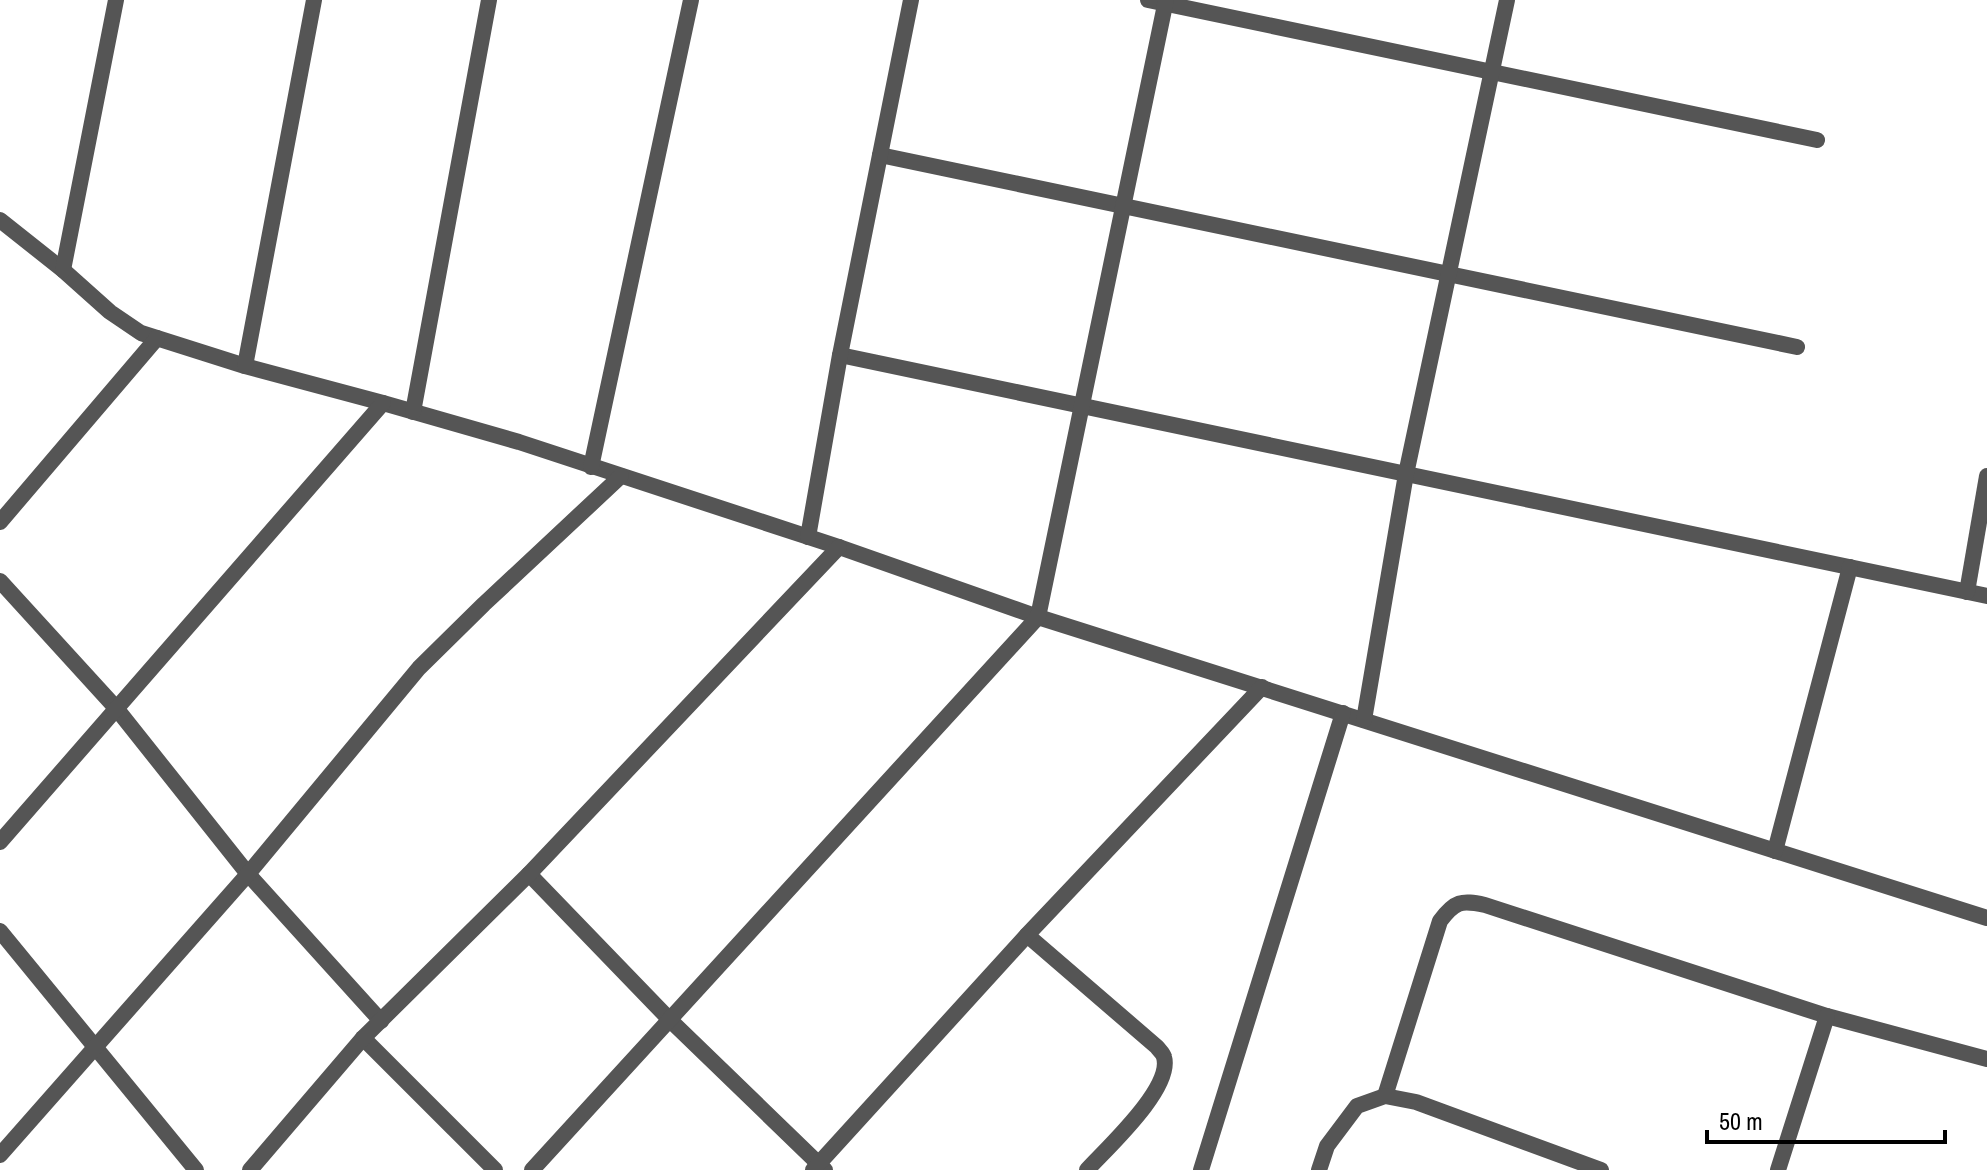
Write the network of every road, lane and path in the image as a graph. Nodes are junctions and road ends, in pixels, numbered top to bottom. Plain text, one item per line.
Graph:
1 (116, 0) edge
2 (314, 0) edge
3 (489, 0) edge
4 (691, 0) edge
5 (911, 0) edge
6 (1148, 0) edge
7 (1507, 0) edge
8 (1166, 2) edge
9 (1492, 72) junction
10 (1817, 140) dead end
11 (880, 155) junction
12 (1123, 206) junction
13 (0, 220) edge
14 (63, 270) junction
15 (1449, 274) junction
16 (157, 338) junction
17 (1797, 347) dead end
18 (840, 355) junction
19 (245, 366) junction
20 (383, 403) junction
21 (1082, 406) junction
22 (413, 412) junction
23 (591, 467) junction
24 (1406, 474) junction
25 (621, 476) junction
26 (1987, 476) edge
27 (0, 522) edge
28 (808, 537) junction
29 (839, 547) junction
30 (1850, 567) junction
31 (0, 581) edge
32 (1967, 592) junction
33 (1987, 596) edge
34 (1038, 617) junction
35 (1262, 687) junction
36 (116, 708) junction
37 (1343, 713) junction
38 (1364, 720) junction
39 (0, 842) edge
40 (1775, 851) junction
41 (248, 874) junction
42 (529, 874) junction
43 (1987, 918) edge
44 (0, 931) edge
45 (1027, 935) junction
46 (1827, 1016) junction
47 (381, 1021) junction
48 (671, 1021) junction
49 (363, 1038) junction
50 (94, 1048) junction
51 (1987, 1059) edge
52 (1385, 1096) junction
53 (0, 1155) edge
54 (819, 1168) edge
55 (196, 1170) edge
56 (250, 1170) edge
57 (495, 1170) edge
58 (532, 1170) edge
59 (1087, 1170) edge
60 (1201, 1170) edge
61 (1319, 1170) edge
62 (1601, 1170) edge
63 (1778, 1170) edge

1 - 14 street
2 - 19 street
3 - 22 street
4 - 23 street
5 - 11 street
6 - 8 street
7 - 9 street
8 - 9 street
8 - 12 street
9 - 10 street
9 - 15 street
11 - 12 street
11 - 18 street
12 - 15 street
12 - 21 street
13 - 14 street
14 - 16 street
15 - 17 street
15 - 24 street
16 - 19 street
16 - 27 street
18 - 21 street
18 - 28 street
19 - 20 street
20 - 22 street
20 - 36 street
21 - 24 street
21 - 34 street
22 - 23 street
23 - 25 street
24 - 30 street
24 - 38 street
25 - 28 street
25 - 41 street
26 - 32 street
28 - 29 street
29 - 34 street
29 - 42 street
30 - 32 street
30 - 40 street
31 - 36 street
32 - 33 street
34 - 35 street
34 - 48 street
35 - 37 street
35 - 45 street
36 - 39 street
36 - 41 street
37 - 38 street
37 - 60 street
38 - 40 street
40 - 43 street
41 - 47 street
41 - 50 street
42 - 47 street
42 - 48 street
44 - 50 street
45 - 54 street
45 - 59 street
46 - 51 street
46 - 52 street
46 - 63 street
47 - 49 street
48 - 54 street
48 - 58 street
49 - 56 street
49 - 57 street
50 - 53 street
50 - 55 street
52 - 61 street
52 - 62 street

